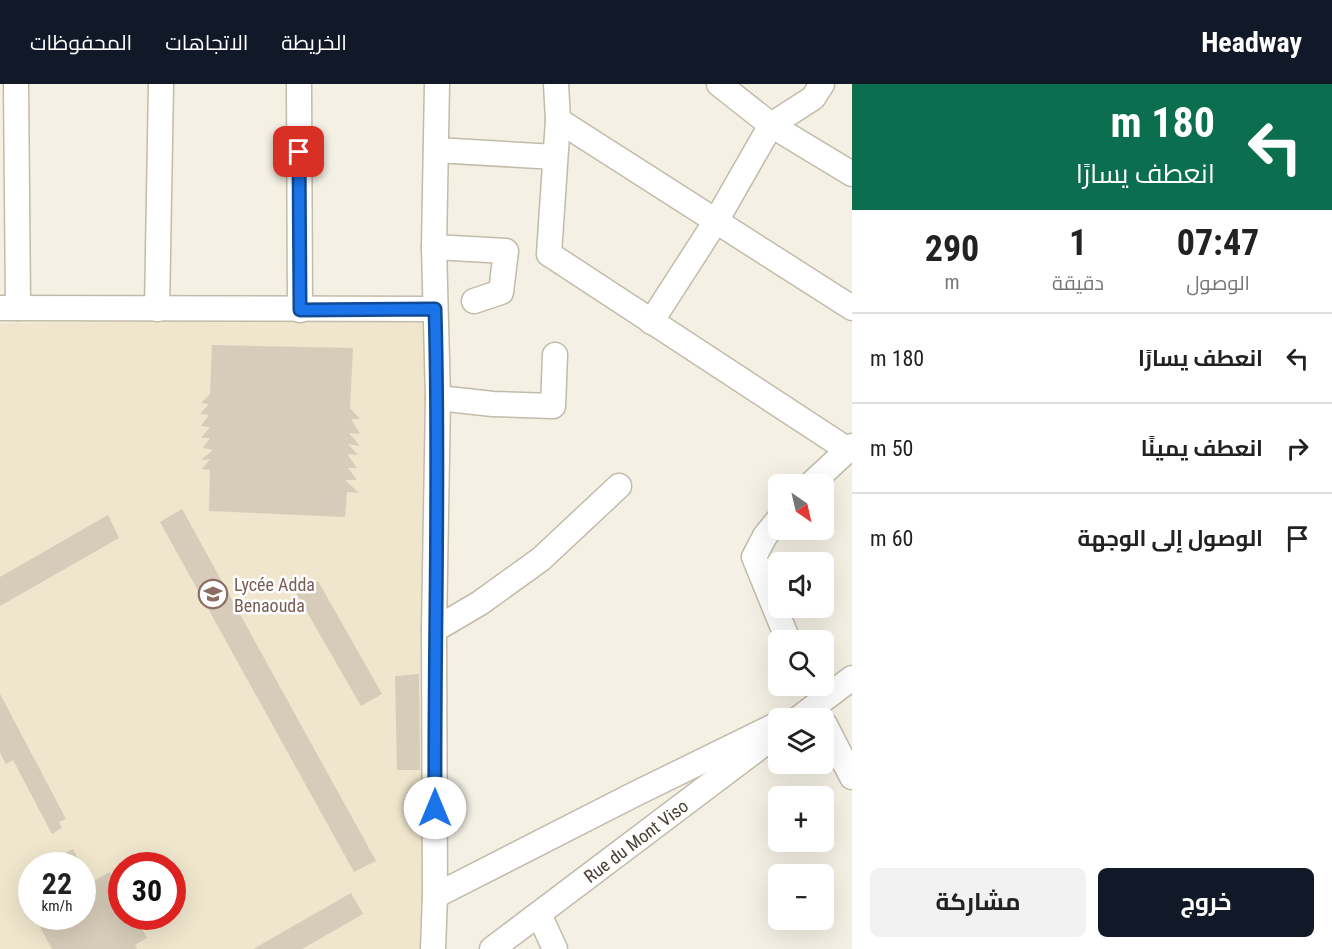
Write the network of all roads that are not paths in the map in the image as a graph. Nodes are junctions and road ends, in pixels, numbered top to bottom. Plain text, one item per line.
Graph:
1 (16, 84) edge
2 (161, 84) edge
3 (299, 84) edge
4 (437, 84) edge
5 (556, 84) edge
6 (822, 84) edge
7 (729, 87) edge
8 (558, 120) junction
9 (771, 125) junction
10 (436, 150) junction
11 (555, 157) junction
12 (852, 174) edge
13 (716, 221) junction
14 (434, 247) junction
15 (474, 301) dead end
16 (9, 308) edge
17 (852, 308) edge
18 (157, 309) junction
19 (435, 309) junction
20 (300, 310) junction
21 (651, 322) junction
22 (555, 355) dead end
23 (438, 398) junction
24 (850, 448) edge
25 (822, 474) edge
26 (619, 486) dead end
27 (768, 532) edge
28 (434, 630) junction
29 (784, 630) edge
30 (852, 678) edge
31 (815, 708) edge
32 (768, 729) edge
33 (768, 742) edge
34 (834, 746) edge
35 (852, 777) edge
36 (435, 896) junction
37 (539, 914) junction
38 (433, 949) edge
39 (492, 949) edge
40 (555, 949) edge

1 - 16 street
2 - 18 street
3 - 20 street
4 - 10 street
5 - 8 street
6 - 9 street
7 - 9 street
8 - 11 street
8 - 13 street
9 - 12 street
9 - 13 street
10 - 11 street
10 - 14 street
11 - 21 street
13 - 17 street
13 - 21 street
14 - 15 street
14 - 19 street
16 - 18 street
18 - 20 street
19 - 20 street
19 - 23 street
21 - 24 street
22 - 23 street
23 - 28 street
24 - 25 street
26 - 28 street
27 - 29 street
28 - 36 street
30 - 31 street
32 - 36 street
33 - 37 street, Rue du Mont Viso
34 - 35 street
36 - 38 street
37 - 39 street, Rue du Mont Viso
37 - 40 street

